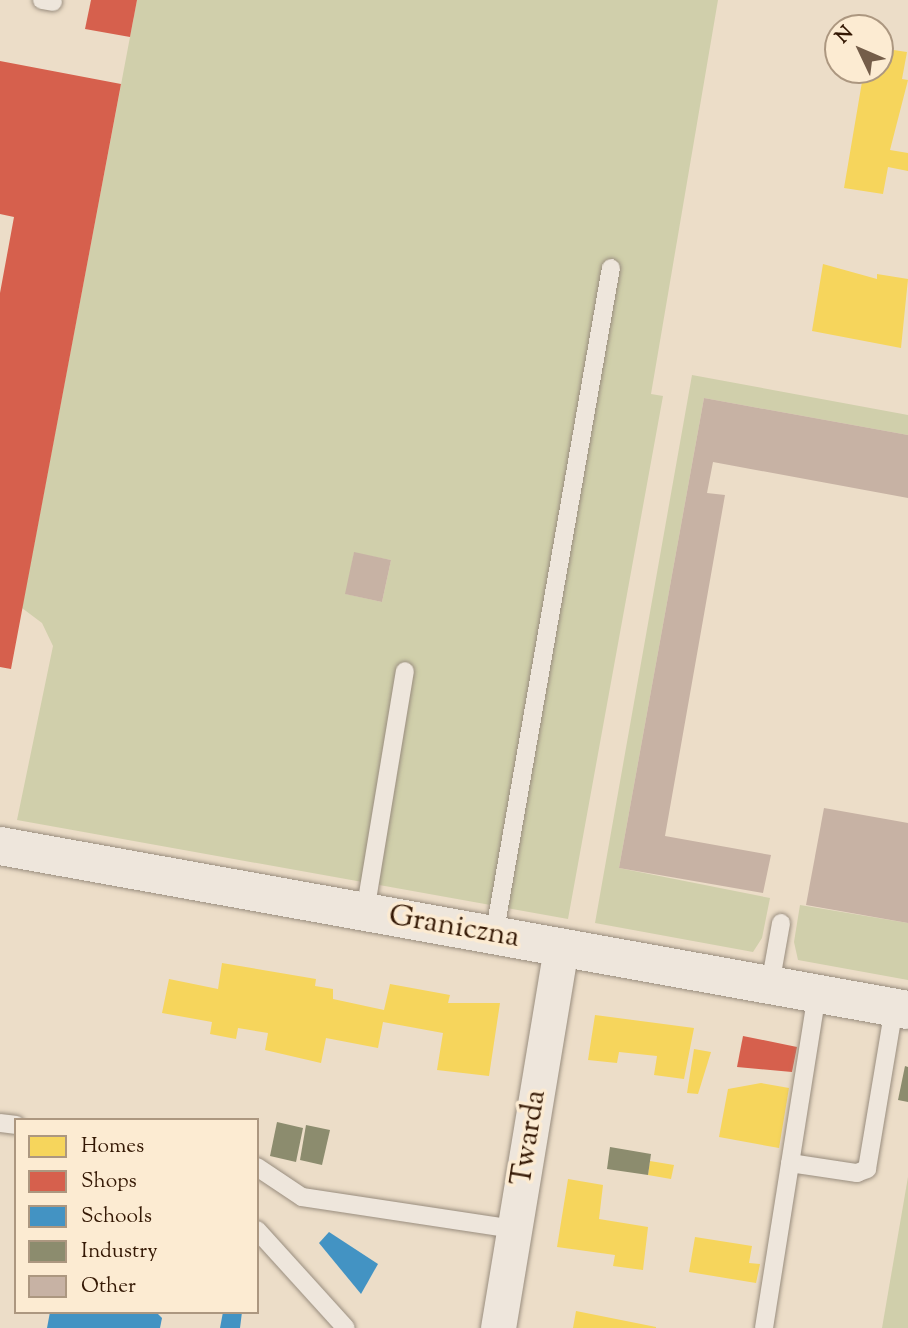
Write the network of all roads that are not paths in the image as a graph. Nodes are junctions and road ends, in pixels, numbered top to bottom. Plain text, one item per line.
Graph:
1 (611, 268) dead end
2 (405, 671) dead end
3 (0, 846) edge
4 (365, 912) junction
5 (781, 923) dead end
6 (494, 936) junction
7 (561, 948) junction
8 (770, 985) junction
9 (817, 994) junction
10 (901, 1009) edge
11 (790, 1163) junction
12 (259, 1169) edge
13 (514, 1229) junction
14 (259, 1232) edge
15 (346, 1328) edge
16 (498, 1328) edge
17 (764, 1328) edge

1 - 6 lane
2 - 4 lane
3 - 4 street, Graniczna
4 - 6 street, Graniczna
5 - 8 lane
6 - 7 street, Graniczna
7 - 8 street, Graniczna
7 - 13 street, Twarda
8 - 9 street, Graniczna
9 - 10 street, Graniczna
9 - 11 lane
10 - 11 lane
11 - 17 lane
12 - 13 lane
13 - 16 street, Twarda
14 - 15 lane

